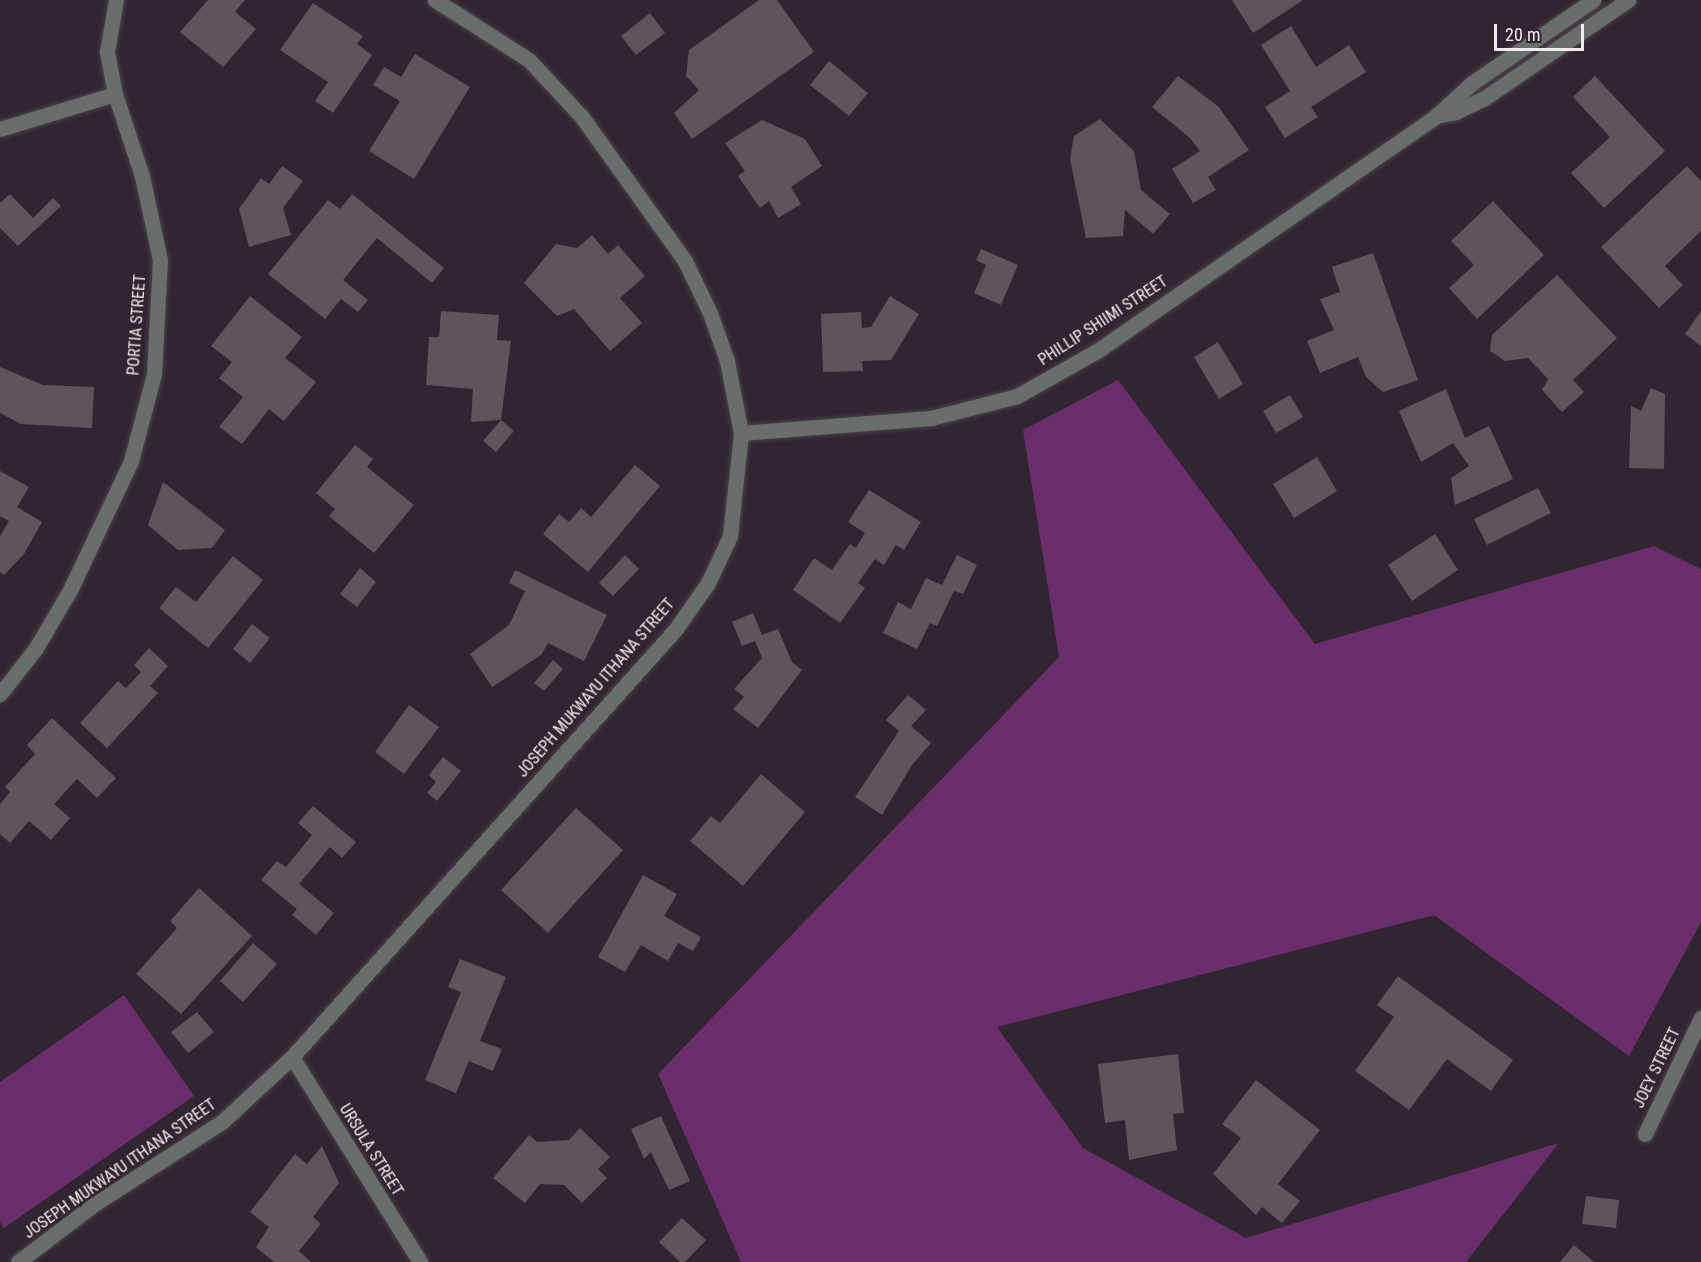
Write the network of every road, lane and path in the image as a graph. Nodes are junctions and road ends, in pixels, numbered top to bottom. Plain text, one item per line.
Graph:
1 (116, 0) edge
2 (435, 0) edge
3 (1593, 0) edge
4 (1628, 0) edge
5 (115, 94) junction
6 (1436, 116) junction
7 (0, 129) edge
8 (741, 433) junction
9 (0, 694) edge
10 (1701, 1018) edge
11 (292, 1057) junction
12 (1645, 1134) dead end
13 (18, 1262) edge
14 (420, 1262) edge

1 - 5 street, PORTIA STREET
2 - 8 street, JOSEPH MUKWAYU ITHANA STREET
3 - 6 street, PHILLIP SHIIMI STREET
4 - 6 street, PHILLIP SHIIMI STREET
5 - 7 street
5 - 9 street, PORTIA STREET
6 - 8 street, PHILLIP SHIIMI STREET
8 - 11 street, JOSEPH MUKWAYU ITHANA STREET
10 - 12 street, JOEY STREET
11 - 13 street, JOSEPH MUKWAYU ITHANA STREET
11 - 14 street, URSULA STREET

